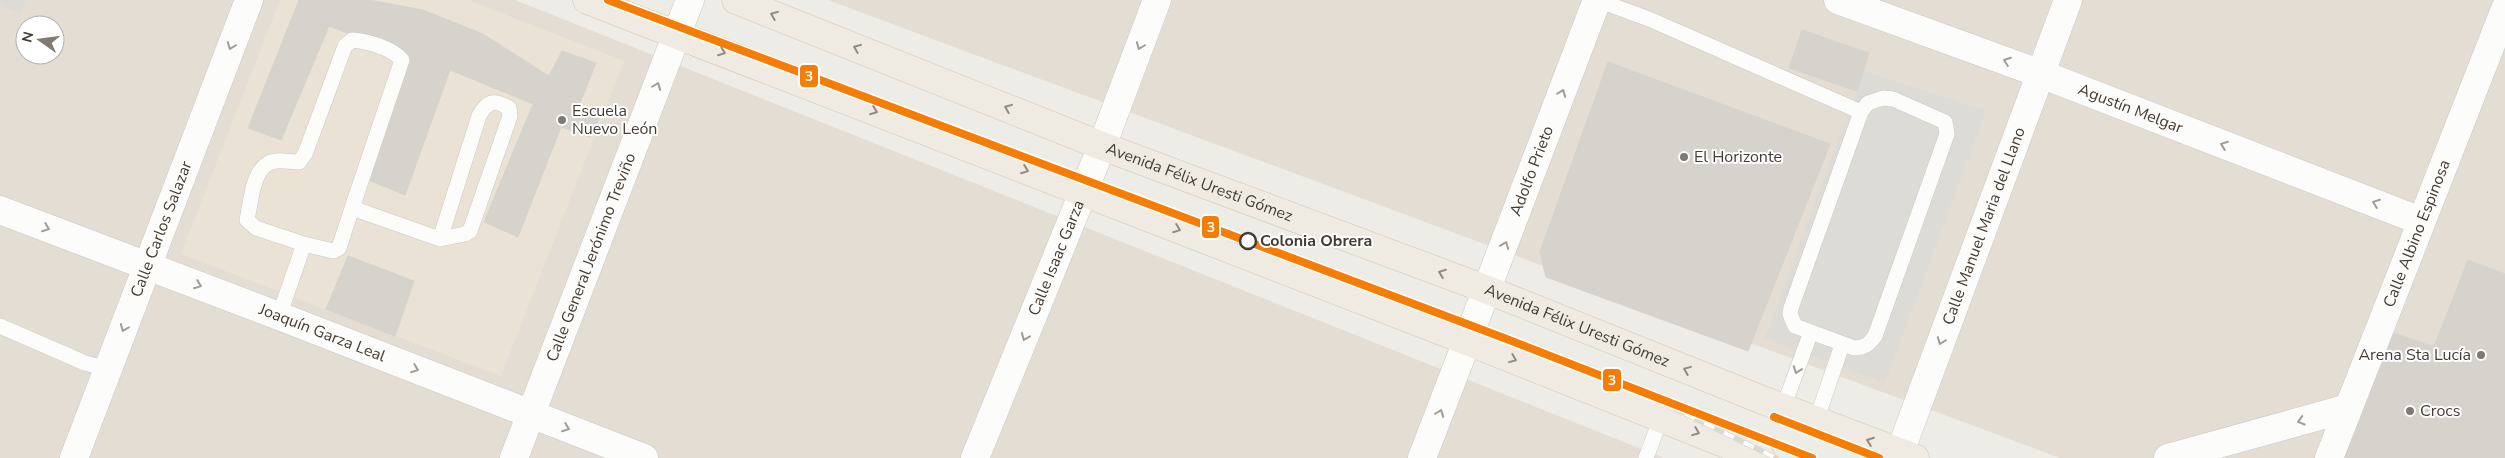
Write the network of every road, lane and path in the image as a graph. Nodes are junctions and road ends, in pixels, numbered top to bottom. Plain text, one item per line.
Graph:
1 (249, 0) edge
2 (587, 0) edge
3 (690, 0) edge
4 (736, 0) edge
5 (1158, 0) edge
6 (1597, 0) edge
7 (1838, 0) edge
8 (2068, 0) edge
9 (2505, 9) edge
10 (677, 35) junction
11 (2042, 74) junction
12 (1861, 112) junction
13 (1102, 146) junction
14 (1083, 193) junction
15 (352, 208) junction
16 (0, 210) edge
17 (2421, 221) junction
18 (440, 239) junction
19 (304, 244) junction
20 (148, 266) junction
21 (1488, 290) junction
22 (279, 316) junction
23 (0, 326) edge
24 (1811, 332) junction
25 (1468, 341) junction
26 (1842, 345) junction
27 (108, 369) junction
28 (1783, 408) junction
29 (2348, 408) junction
30 (530, 414) junction
31 (1661, 418) junction
32 (1816, 421) junction
33 (1908, 455) edge
34 (74, 458) edge
35 (514, 458) edge
36 (644, 458) edge
37 (975, 458) edge
38 (1422, 458) edge
39 (1646, 458) edge
40 (1761, 458) edge
41 (2168, 458) edge
42 (2329, 458) edge

1 -> 20 street, Calle Carlos Salazar
2 - 10 main road
3 - 10 street, Calle General Jerónimo Treviño
13 -> 4 main road, Avenida Félix Uresti Gómez
5 -> 13 street, Calle Isaac Garza
6 - 12 lane
21 -> 6 street, Adolfo Prieto
11 -> 7 street, Agustín Melgar
8 - 11 street, Calle Manuel Maria del Llano
9 - 17 street, Calle Albino Espinosa
10 -> 14 main road
30 -> 10 street, Calle General Jerónimo Treviño
17 -> 11 street, Agustín Melgar
11 -> 33 street, Calle Manuel Maria del Llano
12 - 24 lane
12 - 26 lane
13 - 14 street, Calle Isaac Garza
21 -> 13 main road, Avenida Félix Uresti Gómez
14 -> 25 main road
14 -> 37 street, Calle Isaac Garza
15 - 18 lane
15 - 19 lane
15 - 19 lane
16 -> 20 street, Joaquín Garza Leal
17 - 29 street, Calle Albino Espinosa
18 - 18 lane
19 - 22 lane
20 -> 22 street, Joaquín Garza Leal
20 -> 27 street, Calle Carlos Salazar
21 - 25 street, Adolfo Prieto
28 -> 21 main road, Avenida Félix Uresti Gómez
22 -> 30 street, Joaquín Garza Leal
23 - 27 lane
24 - 26 lane
24 -> 28 lane
25 -> 31 main road
38 -> 25 street, Adolfo Prieto
26 - 32 lane
27 - 34 street, Calle Carlos Salazar
28 - 32 main road, Avenida Félix Uresti Gómez
29 -> 41 street
29 - 42 street, Calle Albino Espinosa
30 - 35 street, Calle General Jerónimo Treviño
30 -> 36 street, Joaquín Garza Leal
31 - 39 lane
31 -> 40 main road
33 -> 32 main road, Avenida Félix Uresti Gómez

